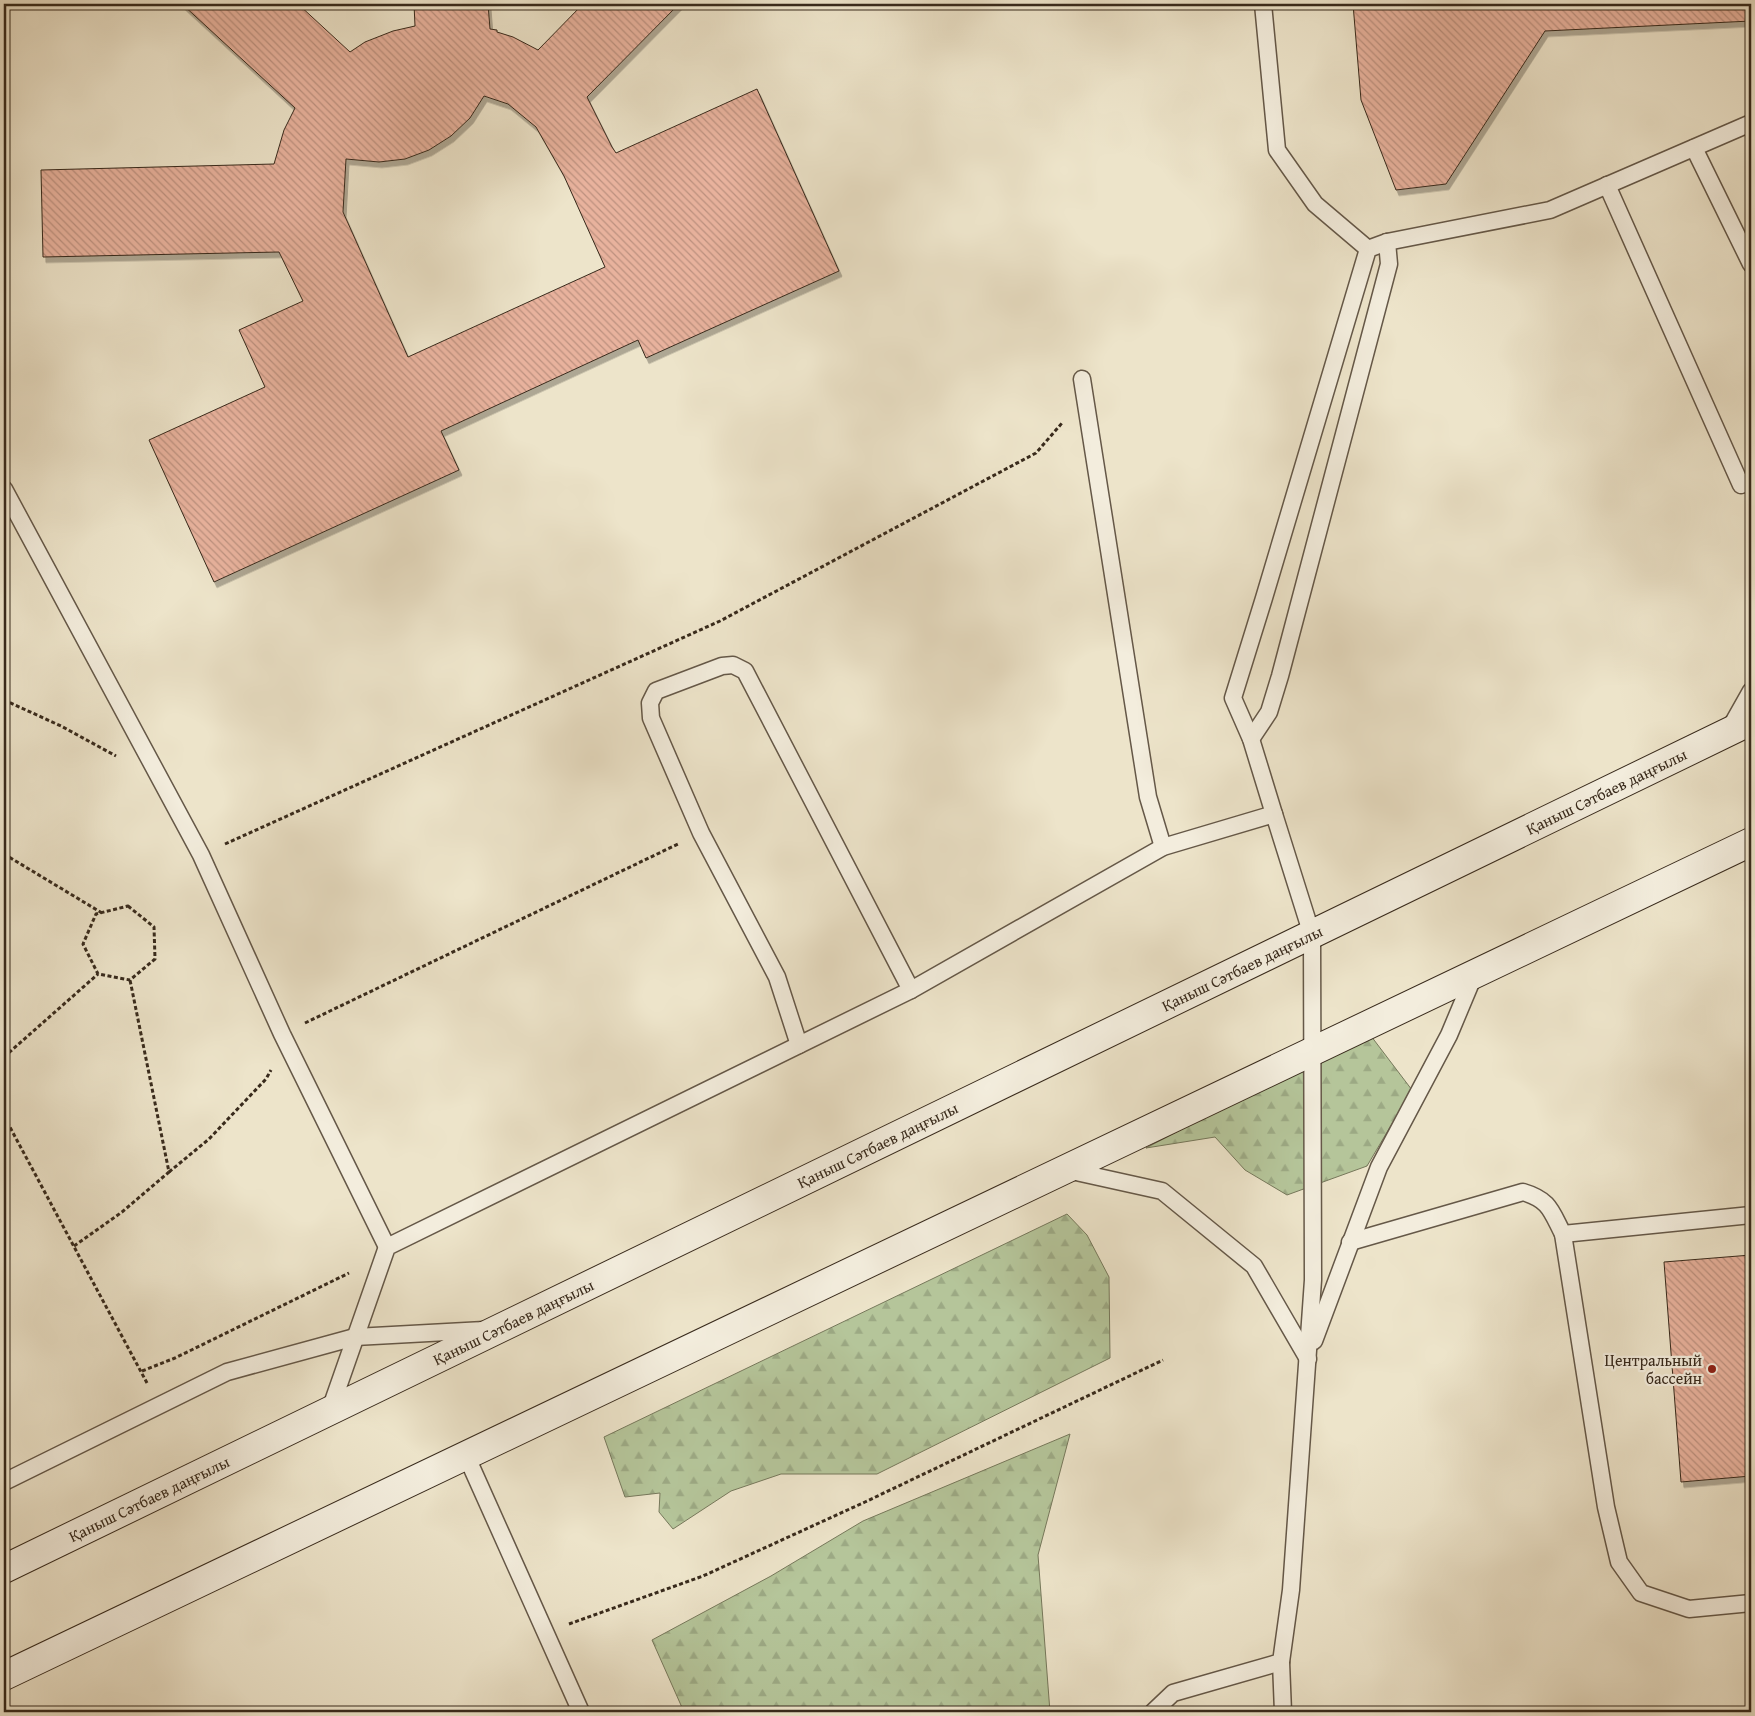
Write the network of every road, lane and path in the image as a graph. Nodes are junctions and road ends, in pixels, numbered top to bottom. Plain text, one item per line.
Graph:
1 (1263, 4) edge
2 (1751, 123) edge
3 (1694, 148) junction
4 (1607, 185) junction
5 (1387, 242) junction
6 (1368, 249) junction
7 (1751, 264) edge
8 (1084, 387) joint
9 (1751, 481) edge
10 (4, 489) edge
11 (1751, 691) edge
12 (4, 700) edge
13 (1740, 727) edge
14 (1251, 739) junction
15 (117, 757) dead end
16 (1274, 814) junction
17 (701, 833) junction
18 (1751, 842) edge
19 (1163, 847) junction
20 (4, 854) edge
21 (201, 855) junction
22 (102, 913) junction
23 (1312, 935) junction
24 (98, 974) junction
25 (1475, 974) junction
26 (130, 980) junction
27 (911, 990) junction
28 (282, 1034) junction
29 (799, 1046) junction
30 (1313, 1051) junction
31 (4, 1057) edge
32 (276, 1062) dead end
33 (4, 1116) edge
34 (1065, 1170) junction
35 (169, 1172) junction
36 (1751, 1215) edge
37 (1564, 1234) junction
38 (1350, 1242) junction
39 (74, 1246) junction
40 (386, 1247) junction
41 (358, 1269) dead end
42 (496, 1329) junction
43 (355, 1338) junction
44 (1308, 1359) junction
45 (1163, 1360) dead end
46 (142, 1371) junction
47 (156, 1407) junction
48 (330, 1410) junction
49 (466, 1455) junction
50 (4, 1482) edge
51 (4, 1569) edge
52 (1751, 1603) edge
53 (546, 1634) junction
54 (1280, 1662) junction
55 (4, 1676) edge
56 (580, 1712) edge
57 (1153, 1712) edge
58 (1283, 1712) edge

1 - 6 lane
2 - 3 lane
3 - 4 lane
3 - 7 lane
4 - 5 lane
4 - 9 lane
5 - 6 lane
5 - 14 lane
6 - 14 lane
8 - 19 lane
8 - 21 path
10 - 21 lane
11 - 13 lane
12 - 15 path
13 - 23 main road, Қаныш Сәтбаев даңғылы
14 - 16 lane
16 - 19 lane
16 - 23 lane
17 - 27 lane
17 - 28 path
17 - 29 lane
18 - 25 main road
19 - 27 lane
20 - 22 path
21 - 28 lane
22 - 24 path
22 - 26 path
23 - 30 lane
23 - 42 main road, Қаныш Сәтбаев даңғылы
24 - 26 path
24 - 31 path
25 - 30 main road
25 - 38 lane
26 - 35 path
27 - 29 lane
28 - 40 lane
29 - 40 lane
30 - 34 main road
30 - 44 lane
32 - 35 path
33 - 39 path
34 - 44 lane
34 - 49 main road
35 - 39 path
36 - 37 lane
37 - 38 lane
37 - 52 lane
38 - 44 lane
39 - 46 path
40 - 43 lane
41 - 46 path
42 - 43 lane
42 - 48 main road, Қаныш Сәтбаев даңғылы
43 - 47 lane
43 - 48 lane
44 - 54 lane
45 - 53 path
46 - 47 path
47 - 50 lane
48 - 51 main road, Қаныш Сәтбаев даңғылы
49 - 53 lane
49 - 55 main road
53 - 56 lane
54 - 57 lane
54 - 58 lane

